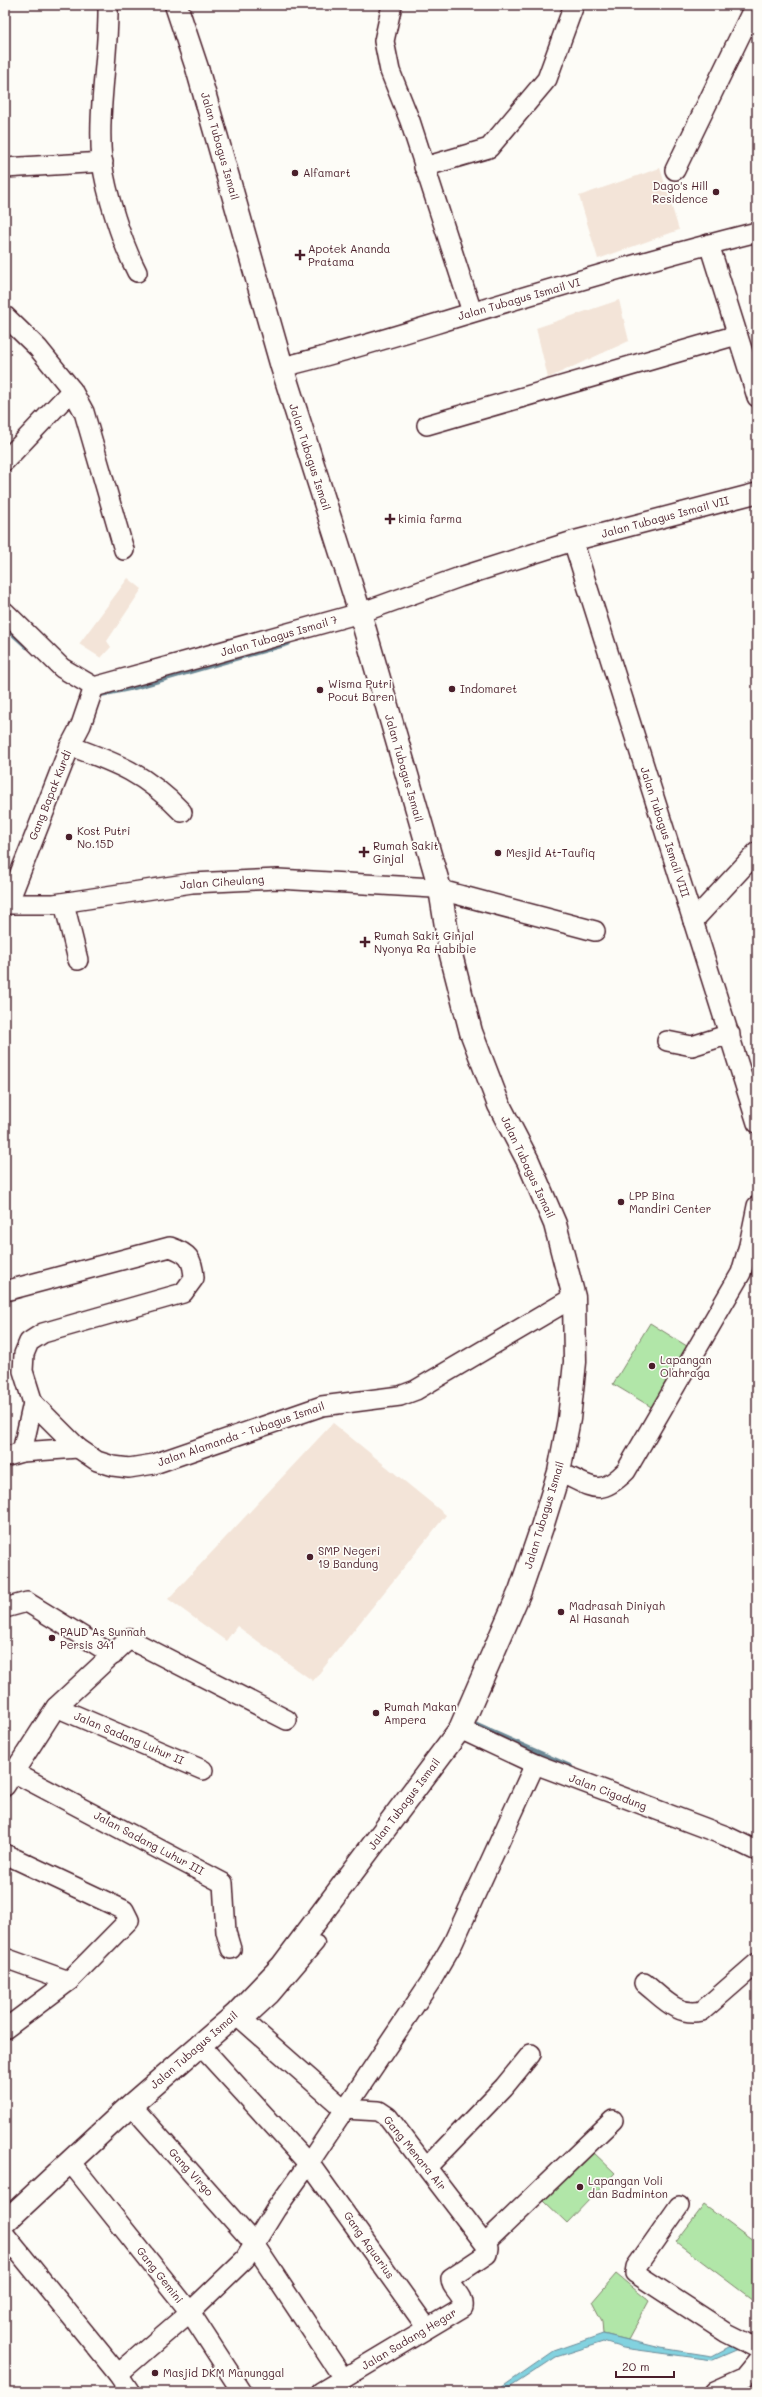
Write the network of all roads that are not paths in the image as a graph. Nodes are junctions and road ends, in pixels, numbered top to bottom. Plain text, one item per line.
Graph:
1 (108, 5) edge
2 (176, 5) edge
3 (392, 5) edge
4 (574, 5) edge
5 (755, 5) edge
6 (102, 162) junction
7 (424, 167) junction
8 (5, 168) edge
9 (675, 170) dead end
10 (757, 232) edge
11 (709, 244) junction
12 (137, 272) dead end
13 (472, 312) junction
14 (5, 316) edge
15 (736, 334) junction
16 (282, 366) junction
17 (72, 390) junction
18 (757, 397) edge
19 (427, 425) dead end
20 (5, 461) edge
21 (757, 493) edge
22 (573, 541) junction
23 (124, 550) dead end
24 (5, 612) edge
25 (360, 612) junction
26 (94, 687) junction
27 (70, 746) junction
28 (182, 812) dead end
29 (757, 852) edge
30 (440, 889) junction
31 (64, 903) junction
32 (6, 904) edge
33 (693, 921) junction
34 (595, 931) dead end
35 (78, 960) dead end
36 (730, 1034) junction
37 (667, 1041) dead end
38 (757, 1123) edge
39 (757, 1206) edge
40 (6, 1287) edge
41 (574, 1297) junction
42 (34, 1403) junction
43 (78, 1448) junction
44 (13, 1455) edge
45 (559, 1472) junction
46 (5, 1608) edge
47 (113, 1655) junction
48 (56, 1707) junction
49 (287, 1720) dead end
50 (460, 1729) junction
51 (535, 1764) junction
52 (203, 1770) dead end
53 (10, 1779) edge
54 (757, 1852) edge
55 (5, 1854) edge
56 (316, 1943) dead end
57 (231, 1949) dead end
58 (5, 1958) edge
59 (757, 1963) edge
60 (69, 1981) junction
61 (644, 1983) dead end
62 (240, 2018) junction
63 (5, 2030) edge
64 (200, 2044) junction
65 (530, 2054) dead end
66 (131, 2105) junction
67 (344, 2109) junction
68 (614, 2120) dead end
69 (308, 2162) junction
70 (72, 2163) junction
71 (427, 2167) junction
72 (679, 2206) dead end
73 (5, 2222) edge
74 (5, 2235) edge
75 (252, 2241) junction
76 (485, 2243) junction
77 (190, 2312) junction
78 (427, 2328) junction
79 (755, 2352) edge
80 (337, 2369) dead end
81 (118, 2374) junction
82 (130, 2392) edge
83 (242, 2392) edge
84 (321, 2392) edge
85 (714, 2392) edge

1 - 6 street
2 - 16 main road, Jalan Tubagus Ismail
3 - 7 street
4 - 7 street
5 - 9 street
6 - 8 street
6 - 12 street
7 - 13 street
10 - 11 street, Jalan Tubagus Ismail VI
11 - 13 street, Jalan Tubagus Ismail VI
11 - 15 street
13 - 16 street, Jalan Tubagus Ismail VI
14 - 17 street
15 - 18 street
15 - 19 street
16 - 25 main road, Jalan Tubagus Ismail
17 - 20 street
17 - 23 street
21 - 22 street, Jalan Tubagus Ismail VII
22 - 25 street, Jalan Tubagus Ismail 7
22 - 33 street, Jalan Tubagus Ismail VIII
24 - 26 street
25 - 26 street, Jalan Tubagus Ismail 7
25 - 30 main road, Jalan Tubagus Ismail
26 - 27 street, Gang Bapak Kurdi
27 - 28 street
27 - 32 street, Gang Bapak Kurdi
29 - 33 street
30 - 31 street, Jalan Ciheulang
30 - 34 street, Jalan Ciheulang
30 - 41 main road, Jalan Tubagus Ismail
31 - 32 street, Jalan Ciheulang
31 - 35 street
33 - 36 street, Jalan Tubagus Ismail VIII
36 - 37 street
36 - 38 street, Jalan Tubagus Ismail VIII
39 - 45 street
40 - 42 street, Jalan Alamanda - Tubagus Ismail
41 - 43 street, Jalan Alamanda - Tubagus Ismail
41 - 45 main road, Jalan Tubagus Ismail
42 - 43 street, Jalan Alamanda - Tubagus Ismail
42 - 44 street
43 - 44 street
45 - 50 main road, Jalan Tubagus Ismail
46 - 47 street
47 - 48 street
47 - 49 street
48 - 52 street, Jalan Sadang Luhur II
48 - 53 street
50 - 51 street, Jalan Cigadung
50 - 62 main road, Jalan Tubagus Ismail
51 - 54 street, Jalan Cigadung
51 - 67 street
53 - 57 street, Jalan Sadang Luhur III
55 - 60 street
56 - 62 street
58 - 60 street
59 - 61 street
60 - 63 street
62 - 64 main road, Jalan Tubagus Ismail
62 - 67 street
64 - 66 main road, Jalan Tubagus Ismail
64 - 69 street, Gang Aquarius
65 - 71 street
66 - 70 main road, Jalan Tubagus Ismail
66 - 75 street, Gang Virgo
67 - 69 street
67 - 71 street, Gang Menara Air
68 - 76 street
69 - 75 street
69 - 78 street, Gang Aquarius
70 - 73 main road, Jalan Tubagus Ismail
70 - 77 street, Gang Gemini
71 - 76 street, Gang Menara Air
72 - 79 street
74 - 81 street
75 - 77 street
75 - 80 street, Gang Virgo
76 - 78 street, Jalan Sadang Hegar
77 - 81 street
77 - 83 street, Gang Gemini
78 - 84 street, Jalan Sadang Hegar
79 - 85 street
81 - 82 street

